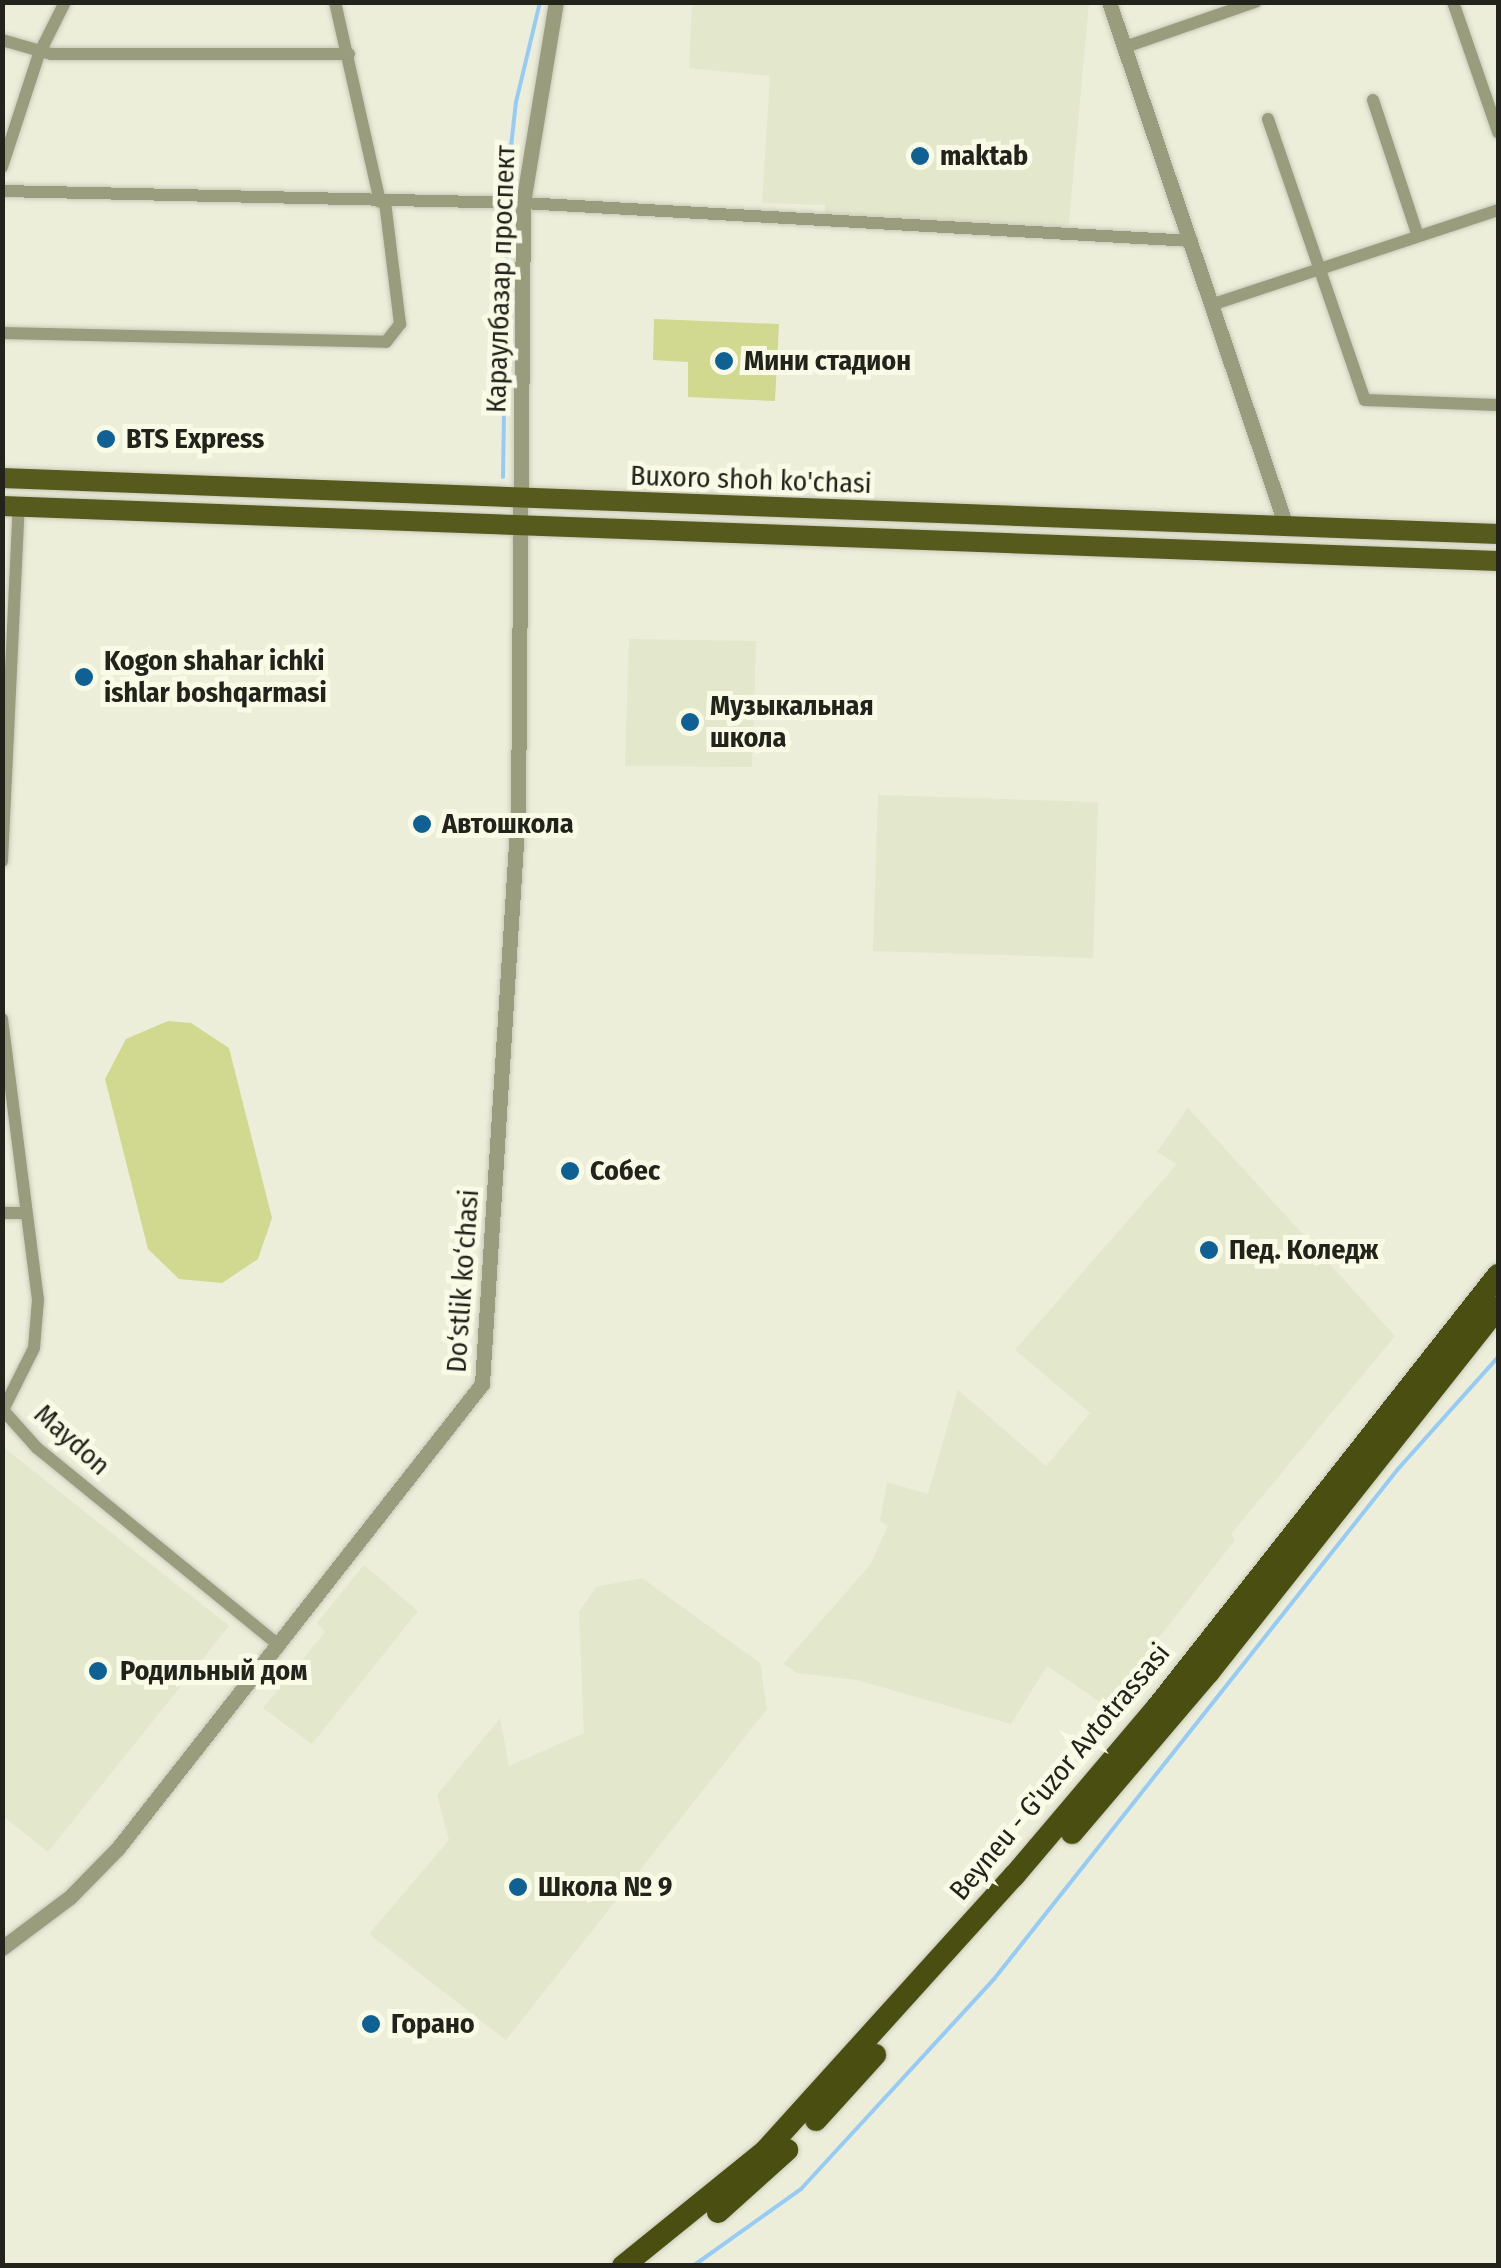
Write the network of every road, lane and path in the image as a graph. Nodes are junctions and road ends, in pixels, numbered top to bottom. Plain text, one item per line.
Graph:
1 (65, 2) edge
2 (335, 2) edge
3 (556, 2) edge
4 (1109, 2) edge
5 (1255, 2) edge
6 (1454, 2) edge
7 (2, 40) edge
8 (1124, 48) junction
9 (39, 54) junction
10 (348, 54) junction
11 (1373, 100) dead end
12 (1268, 119) dead end
13 (1498, 132) edge
14 (2, 167) edge
15 (2, 190) edge
16 (382, 202) junction
17 (524, 203) junction
18 (1498, 210) edge
19 (1418, 236) junction
20 (1192, 241) junction
21 (1318, 270) junction
22 (1214, 304) junction
23 (2, 333) edge
24 (1498, 405) edge
25 (11, 479) edge
26 (520, 500) junction
27 (11, 507) edge
28 (520, 526) junction
29 (1286, 526) junction
30 (1498, 534) edge
31 (1498, 561) edge
32 (2, 861) edge
33 (2, 1019) edge
34 (2, 1213) edge
35 (26, 1213) junction
36 (1498, 1276) edge
37 (1498, 1307) edge
38 (3, 1410) edge
39 (280, 1646) junction
40 (2, 1948) edge
41 (624, 2266) edge
42 (647, 2266) edge

1 - 9 street
2 - 10 street
3 - 17 street, Караулбазар проспект
4 - 8 street
5 - 8 street
6 - 13 street
7 - 9 street
8 - 20 street
9 - 10 street
9 - 14 street
10 - 16 street
11 - 19 street
12 - 21 street
15 - 16 street
16 - 17 street
16 - 23 street
17 - 20 street
17 - 26 street, Караулбазар проспект
18 - 19 street
19 - 21 street
20 - 22 street
21 - 22 street
21 - 24 street
22 - 29 street
25 - 26 main road, Buxoro shoh ko'chasi
25 - 27 main road
26 - 28 street, Do‘stlik ko‘chasi
26 - 29 main road, Buxoro shoh ko'chasi
27 - 28 main road, Buxoro shoh ko'chasi
27 - 32 street
28 - 31 main road, Buxoro shoh ko'chasi
28 - 39 street, Do‘stlik ko‘chasi
29 - 30 main road, Buxoro shoh ko'chasi
33 - 35 street, Maydon
34 - 35 street
35 - 38 street, Maydon
36 - 41 highway, Beyneu - G'uzor Avtotrassasi
37 - 42 highway, Beyneu - G'uzor Avtotrassasi
38 - 39 street, Maydon
39 - 40 street, Do‘stlik ko‘chasi

